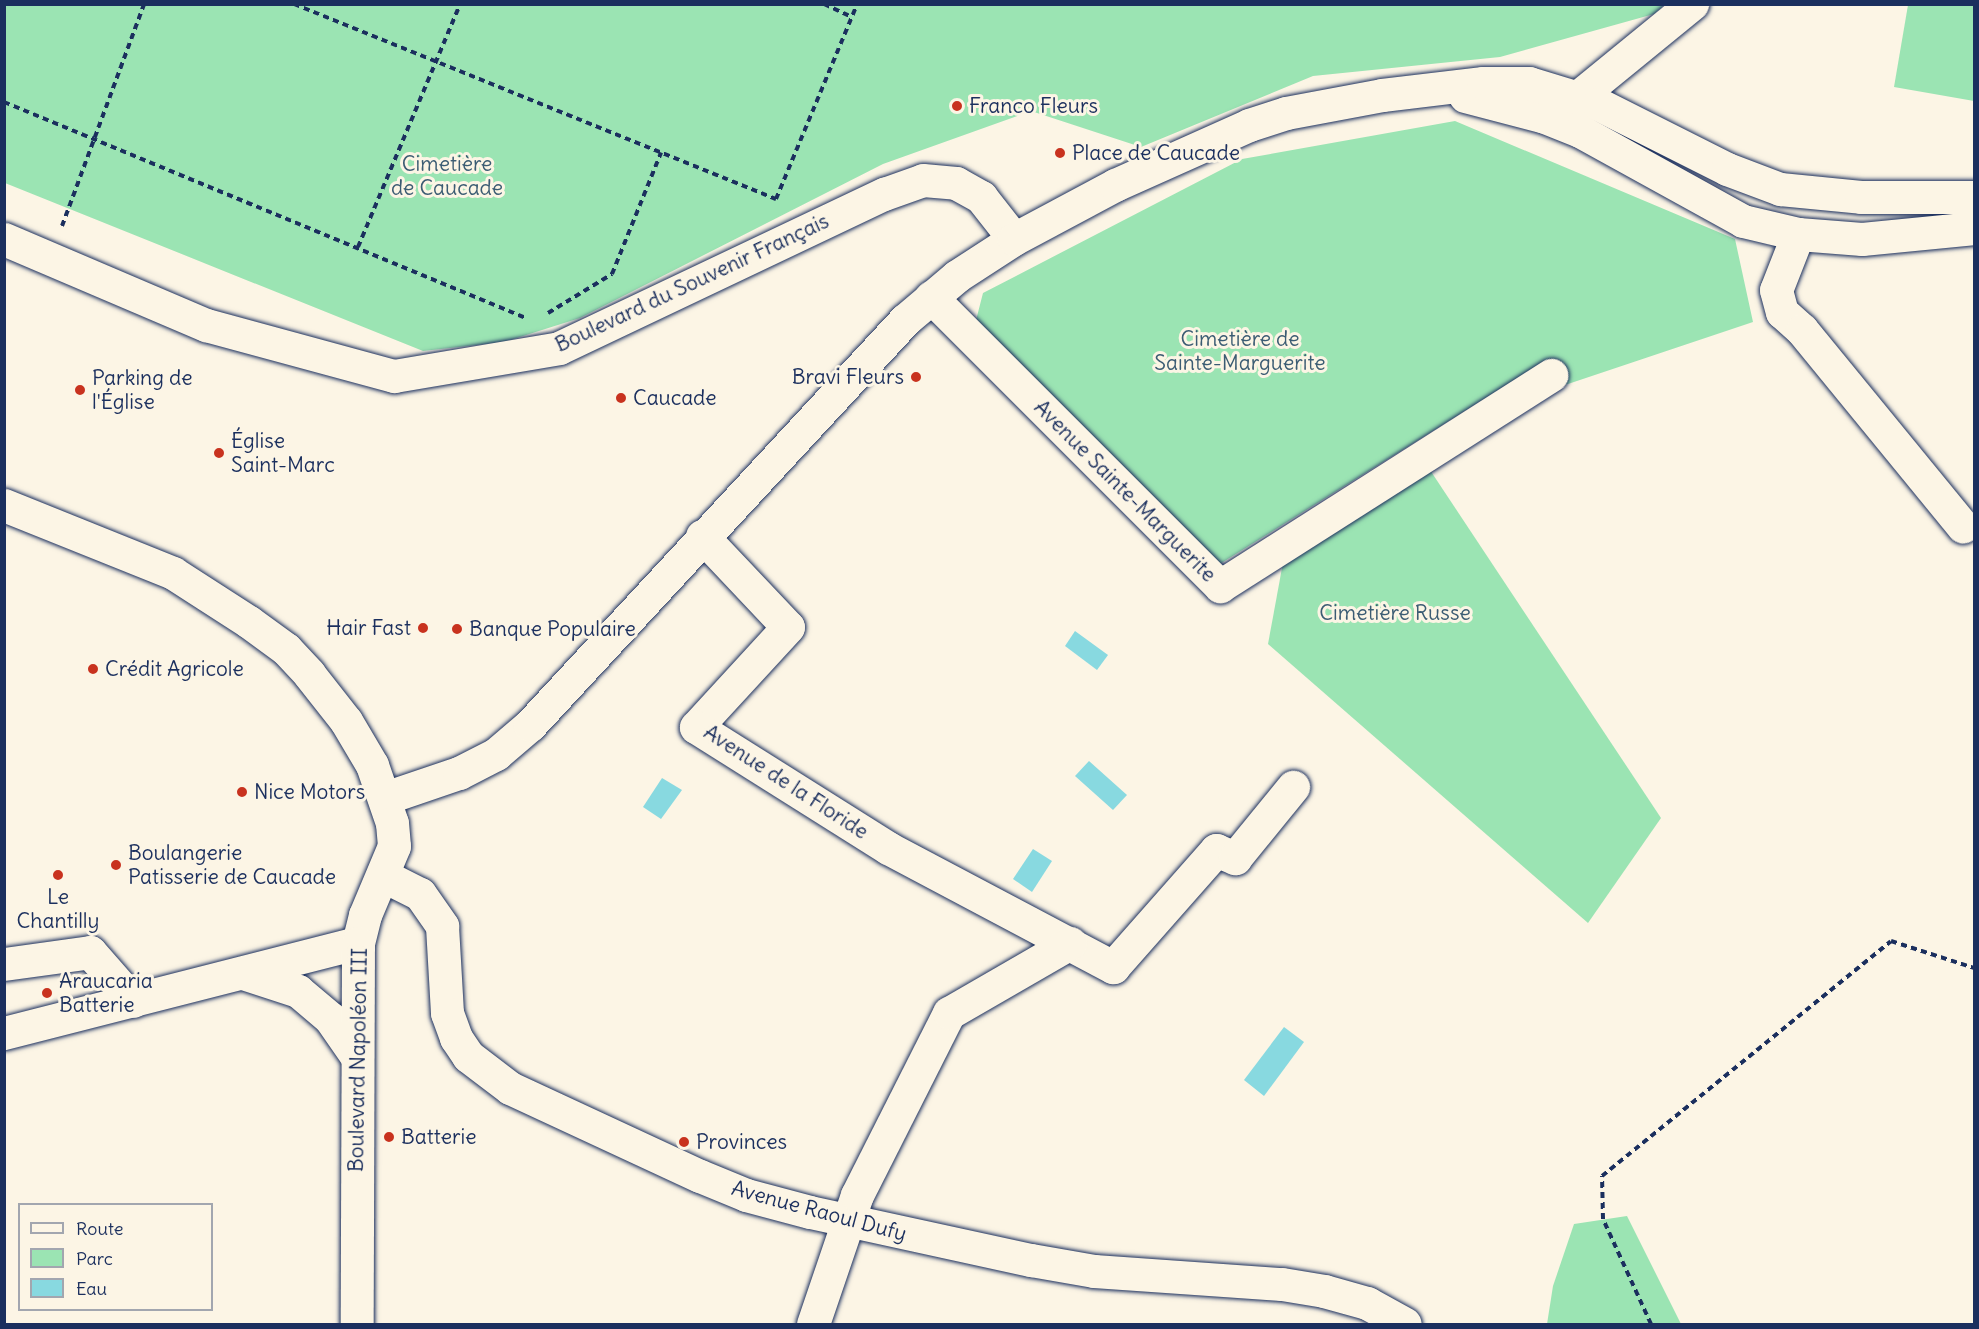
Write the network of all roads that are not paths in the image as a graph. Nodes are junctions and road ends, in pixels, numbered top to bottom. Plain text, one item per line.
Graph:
1 (1692, 4) edge
2 (1437, 90) junction
3 (1579, 96) junction
4 (1897, 197) junction
5 (1974, 198) edge
6 (1974, 228) edge
7 (1798, 234) junction
8 (1900, 238) junction
9 (4, 239) edge
10 (1014, 239) junction
11 (931, 297) junction
12 (1551, 375) dead end
13 (4, 505) edge
14 (1963, 526) dead end
15 (702, 536) junction
16 (1293, 787) dead end
17 (385, 798) junction
18 (384, 876) junction
19 (358, 943) junction
20 (1070, 943) junction
21 (4, 964) edge
22 (243, 973) junction
23 (133, 1001) junction
24 (4, 1033) edge
25 (357, 1057) junction
26 (846, 1221) junction
27 (357, 1324) edge
28 (813, 1324) edge
29 (1405, 1324) edge

1 - 3 street
2 - 3 street
2 - 7 street
2 - 10 street
3 - 4 street
4 - 5 street
4 - 8 street
6 - 8 street
7 - 8 street
7 - 14 street
9 - 10 street, Boulevard du Souvenir Français
10 - 11 street
11 - 12 street, Avenue Sainte-Marguerite
11 - 15 street
13 - 17 street, Boulevard Napoléon III
15 - 17 street
15 - 20 street, Avenue de la Floride
16 - 20 street, Avenue de la Floride
17 - 18 street, Boulevard Napoléon III
18 - 19 street, Boulevard Napoléon III
18 - 26 street, Avenue Raoul Dufy
19 - 22 street
19 - 25 street, Boulevard Napoléon III
20 - 26 street
21 - 23 street
22 - 23 street
22 - 25 street
23 - 24 street
25 - 27 street, Boulevard Napoléon III
26 - 28 street
26 - 29 street, Avenue Raoul Dufy

